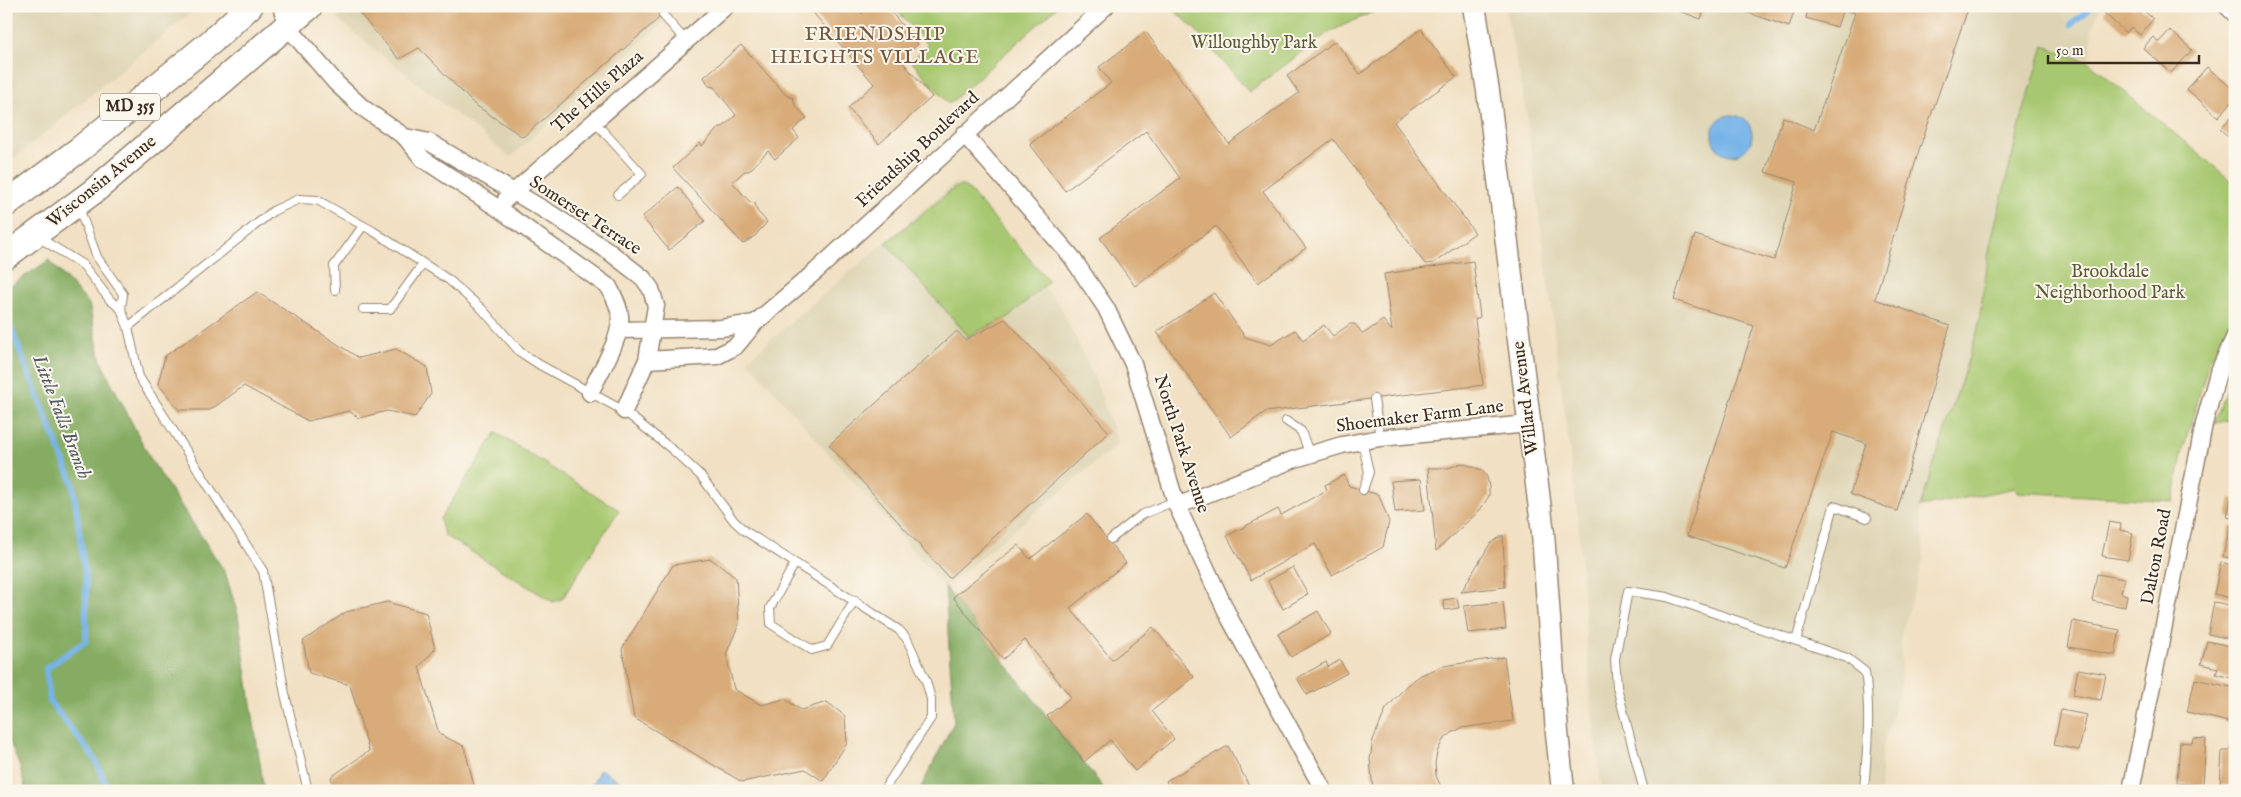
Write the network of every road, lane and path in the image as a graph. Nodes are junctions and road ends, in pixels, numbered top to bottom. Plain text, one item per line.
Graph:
1 (250, 6) edge
2 (310, 6) edge
3 (726, 6) edge
4 (1106, 6) edge
5 (1474, 6) edge
6 (2227, 6) edge
7 (2235, 14) edge
8 (663, 15) dead end
9 (284, 16) edge
10 (686, 41) junction
11 (594, 121) junction
12 (964, 134) junction
13 (405, 137) junction
14 (512, 193) junction
15 (618, 195) dead end
16 (78, 203) junction
17 (6, 204) edge
18 (496, 207) junction
19 (363, 226) junction
20 (36, 236) junction
21 (6, 256) edge
22 (423, 264) junction
23 (335, 290) dead end
24 (121, 309) junction
25 (363, 309) dead end
26 (755, 323) junction
27 (128, 327) junction
28 (619, 330) junction
29 (652, 330) junction
30 (2235, 336) edge
31 (647, 360) junction
32 (590, 393) junction
33 (1374, 399) dead end
34 (624, 411) junction
35 (1286, 422) dead end
36 (1529, 424) junction
37 (1380, 438) junction
38 (1362, 441) junction
39 (1310, 455) junction
40 (1363, 490) dead end
41 (1176, 503) junction
42 (1867, 518) dead end
43 (1111, 539) dead end
44 (795, 563) junction
45 (854, 600) junction
46 (1796, 641) junction
47 (308, 791) edge
48 (883, 791) edge
49 (1324, 791) edge
50 (1564, 791) edge
51 (1644, 791) edge
52 (1864, 791) edge
53 (2131, 791) edge

1 - 17 main road, MD 355
2 - 9 main road, Wisconsin Avenue / MD 355
3 - 10 street, The Hills Plaza
4 - 12 street, Friendship Boulevard
5 - 36 street, Willard Avenue
6 - 7 street
8 - 10 lane
9 - 13 street, Somerset Terrace
9 - 16 main road, Wisconsin Avenue / MD 355
10 - 11 street, The Hills Plaza
11 - 14 street, The Hills Plaza
11 - 15 lane
12 - 26 street, Friendship Boulevard
12 - 41 street, North Park Avenue
13 - 14 street, Somerset Terrace
13 - 18 street, Somerset Terrace
14 - 18 street, The Hills Plaza
14 - 29 street, Somerset Terrace
16 - 20 main road, Wisconsin Avenue / MD 355
16 - 24 lane
18 - 28 street, Somerset Terrace
19 - 22 lane
19 - 23 lane
19 - 27 lane
20 - 21 main road, Wisconsin Avenue / MD 355
20 - 24 lane
22 - 25 lane
22 - 32 lane
24 - 27 lane
26 - 29 street
26 - 31 street, Friendship Boulevard
27 - 47 lane
28 - 29 street
28 - 32 street, Somerset Terrace
29 - 31 street, Somerset Terrace
30 - 53 street, Dalton Road
31 - 34 street, Somerset Terrace
32 - 34 lane
33 - 37 lane
34 - 44 lane
35 - 39 lane
36 - 37 street, Shoemaker Farm Lane
36 - 50 street, Willard Avenue
37 - 38 street, Shoemaker Farm Lane
38 - 39 street, Shoemaker Farm Lane
38 - 40 lane
39 - 41 street, Shoemaker Farm Lane
41 - 43 lane
41 - 49 street, North Park Avenue
42 - 46 lane
44 - 45 lane
44 - 45 lane
45 - 48 lane
46 - 51 lane
46 - 52 lane

